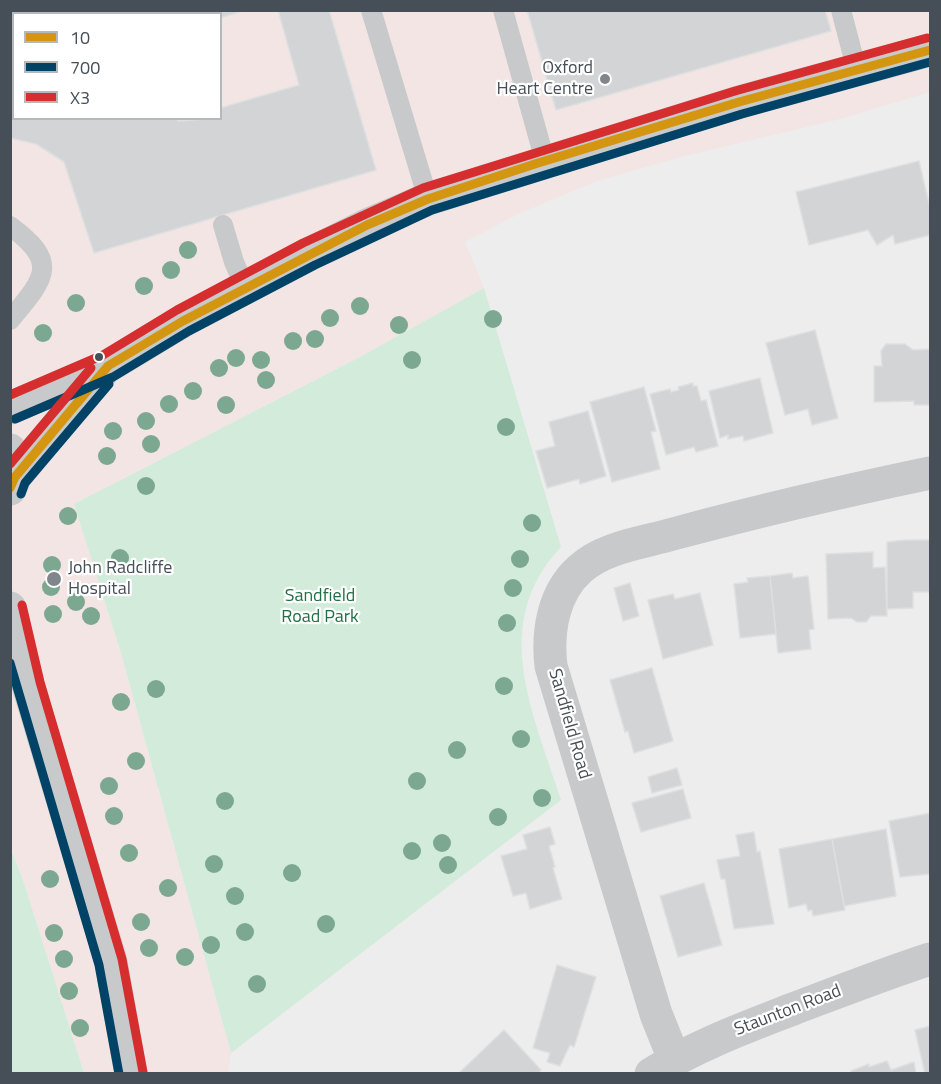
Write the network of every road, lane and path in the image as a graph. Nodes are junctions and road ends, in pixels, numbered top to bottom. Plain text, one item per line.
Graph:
1 (371, 10) edge
2 (503, 10) edge
3 (841, 10) edge
4 (930, 50) edge
5 (857, 71) junction
6 (545, 161) junction
7 (428, 199) junction
8 (223, 225) dead end
9 (10, 226) edge
10 (245, 287) junction
11 (10, 320) edge
12 (108, 366) junction
13 (10, 408) edge
14 (12, 472) edge
15 (930, 473) edge
16 (10, 608) edge
17 (10, 653) edge
18 (28, 685) junction
19 (930, 959) edge
20 (663, 1066) edge
21 (131, 1074) edge

1 - 7 lane
2 - 6 lane
3 - 5 lane
4 - 5 street
5 - 6 street
6 - 7 street
7 - 10 street
8 - 10 lane
9 - 11 lane
10 - 12 street
12 - 13 street
12 - 14 street
15 - 20 street, Sandfield Road
16 - 18 street
17 - 18 street
18 - 21 street
19 - 20 street, Staunton Road

